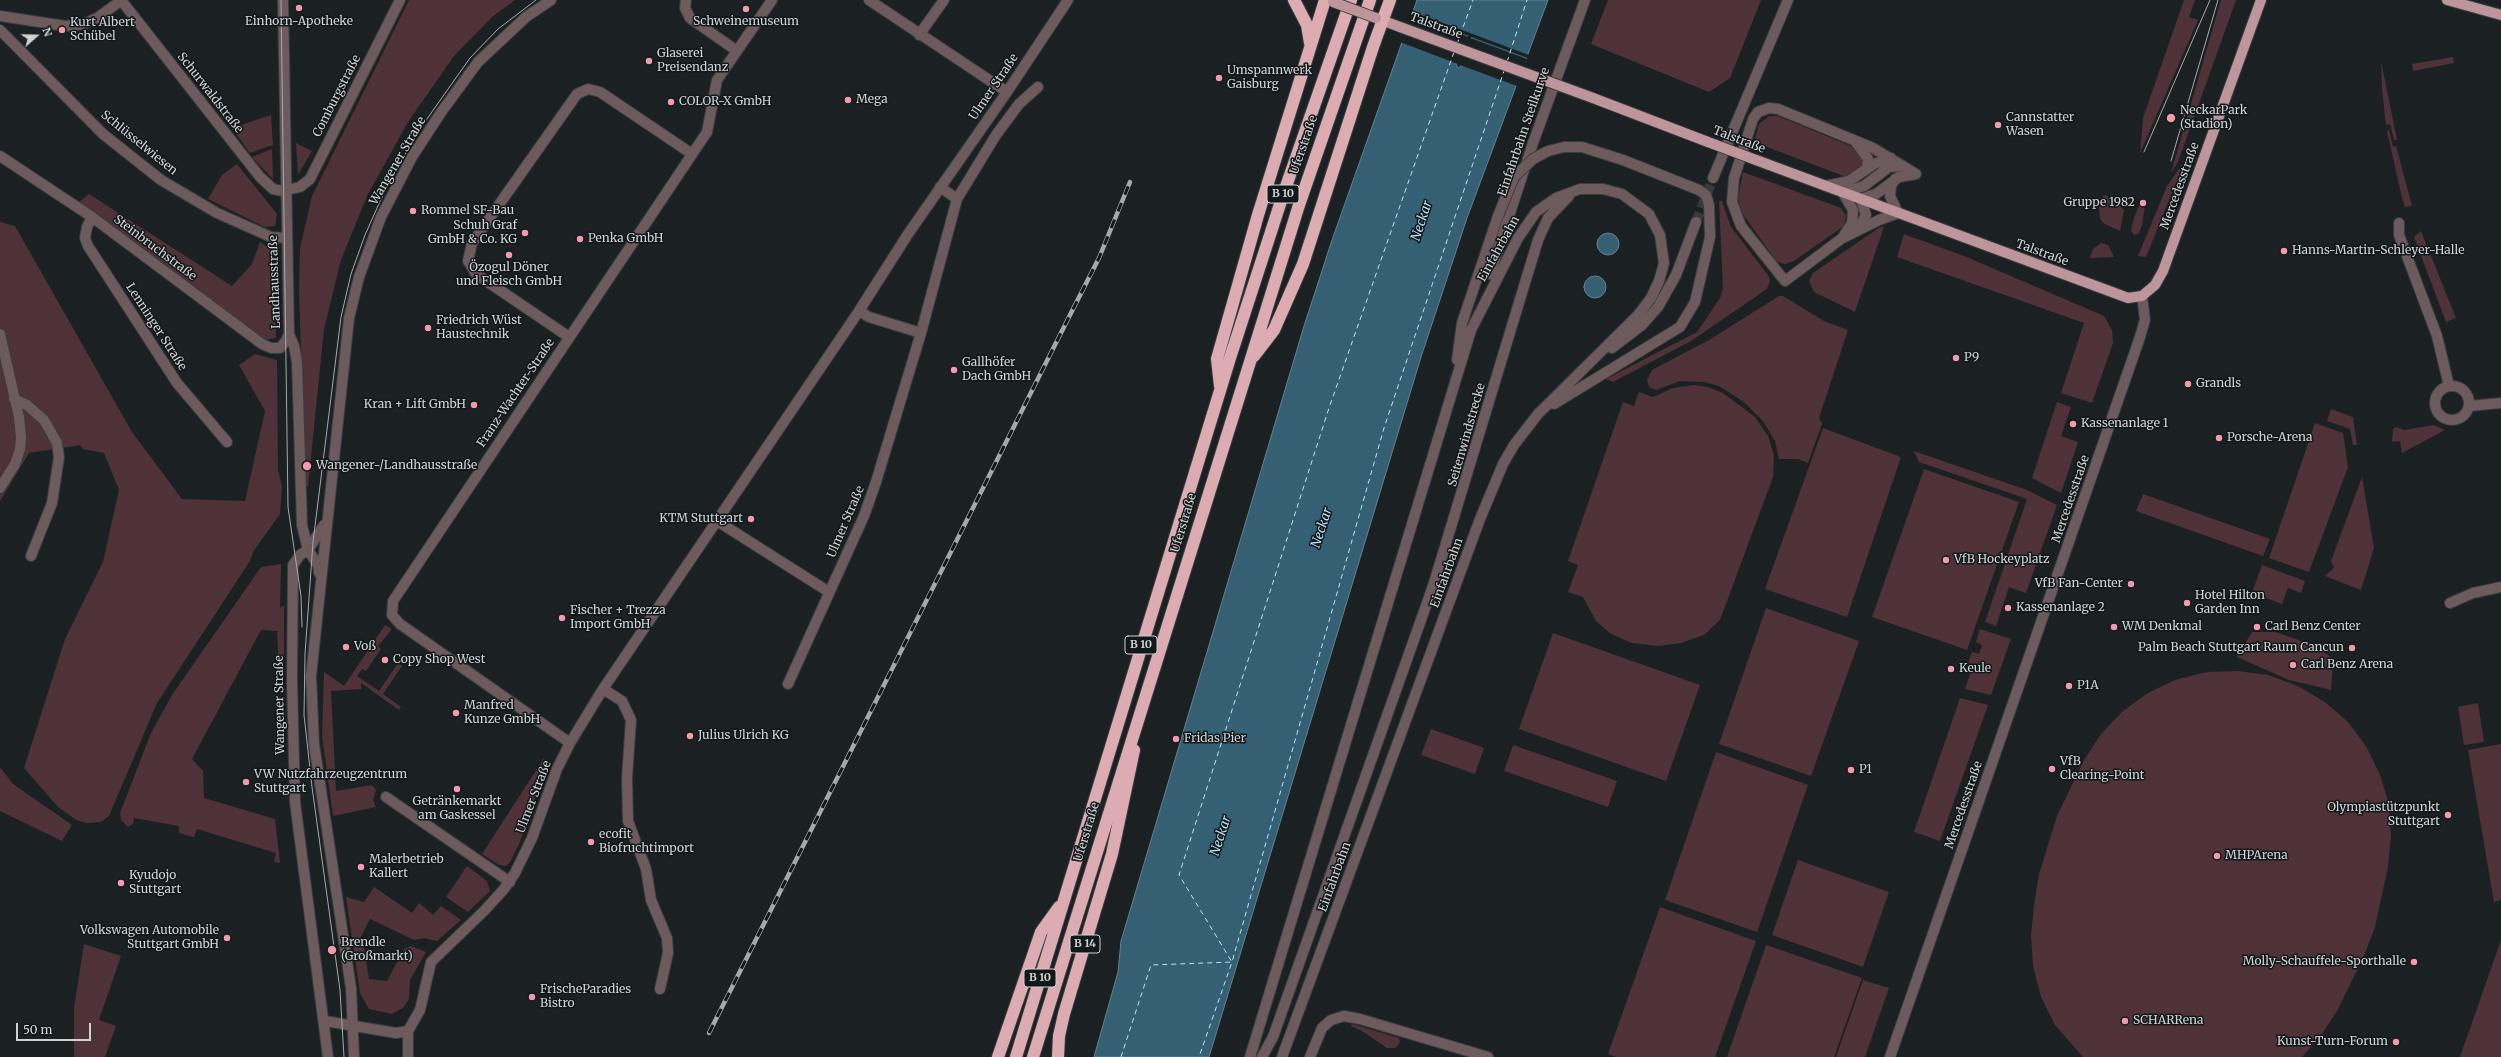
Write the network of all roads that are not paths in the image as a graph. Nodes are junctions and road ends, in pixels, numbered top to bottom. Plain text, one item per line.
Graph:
1 (122, 0) edge
2 (283, 0) edge
3 (400, 0) edge
4 (550, 0) edge
5 (686, 0) edge
6 (772, 0) edge
7 (869, 0) edge
8 (944, 0) edge
9 (1068, 0) edge
10 (1294, 0) edge
11 (1351, 0) edge
12 (1370, 0) edge
13 (1390, 0) edge
14 (1585, 0) edge
15 (1788, 0) edge
16 (2261, 0) edge
17 (2447, 0) edge
18 (1329, 1) edge
19 (2501, 15) edge
20 (0, 16) edge
21 (1383, 21) junction
22 (0, 30) edge
23 (919, 35) junction
24 (1310, 49) junction
25 (737, 51) junction
26 (1038, 87) dead end
27 (1007, 92) junction
28 (1855, 141) junction
29 (692, 154) junction
30 (0, 156) edge
31 (1886, 159) junction
32 (1903, 166) junction
33 (1867, 169) junction
34 (1880, 173) junction
35 (1713, 178) tunnel mouth
36 (1895, 179) junction
37 (1825, 186) junction
38 (940, 187) junction
39 (1580, 189) junction
40 (286, 191) junction
41 (1843, 193) junction
42 (957, 199) junction
43 (1861, 200) junction
44 (1898, 213) junction
45 (92, 217) junction
46 (1696, 222) tunnel mouth
47 (2399, 223) dead end
48 (1856, 230) junction
49 (286, 238) junction
50 (1841, 239) junction
51 (1490, 274) dead end
52 (2142, 296) junction
53 (859, 311) junction
54 (921, 333) junction
55 (0, 334) edge
56 (288, 334) junction
57 (569, 337) junction
58 (1594, 361) junction
59 (1248, 363) junction
60 (1453, 386) junction
61 (2449, 386) junction
62 (1220, 391) junction
63 (14, 400) junction
64 (2501, 403) edge
65 (2469, 406) junction
66 (1538, 414) junction
67 (227, 442) dead end
68 (0, 488) edge
69 (1460, 505) joint
70 (327, 520) junction
71 (717, 521) junction
72 (308, 550) junction
73 (31, 556) dead end
74 (320, 583) junction
75 (2501, 588) edge
76 (829, 592) junction
77 (2450, 603) dead end
78 (788, 684) dead end
79 (604, 689) junction
80 (1138, 717) junction
81 (570, 743) junction
82 (386, 798) dead end
83 (510, 882) junction
84 (1065, 899) junction
85 (660, 990) dead end
86 (325, 1021) junction
87 (354, 1024) junction
88 (408, 1031) junction
89 (328, 1057) edge
90 (354, 1057) edge
91 (408, 1057) edge
92 (998, 1057) edge
93 (1016, 1057) edge
94 (1033, 1057) edge
95 (1058, 1057) edge
96 (1250, 1057) edge
97 (1262, 1057) edge
98 (1282, 1057) edge
99 (1310, 1057) edge
100 (1488, 1057) edge
101 (1890, 1057) edge

1 - 20 street
1 - 40 street, Schurwaldstraße
2 - 40 street, Landhausstraße
3 - 40 street, Comburgstraße
4 - 70 street, Wangener Straße
5 - 25 street
6 - 25 street, Franz-Wachter-Straße
7 - 23 street
8 - 23 street
9 - 27 street, Ulmer Straße
10 - 24 highway, B 10
11 - 62 highway, Uferstraße / B 10
12 - 59 highway, Uferstraße / B 10
13 - 21 highway, B 10
14 - 51 street, Einfahrbahn Steilkurve
15 - 35 street
16 - 52 main road, Mercedesstraße
17 - 19 main road
18 - 21 main road, Talstraße, bridge
18 - 24 highway, B 10
21 - 37 main road, Talstraße, bridge
21 - 59 highway, B 10
22 - 49 street, Schlüsselwiesen
23 - 27 street
24 - 62 highway, B 10
25 - 29 street, Franz-Wachter-Straße
26 - 42 street, Ulmer Straße
27 - 38 street, Ulmer Straße
28 - 31 street
28 - 33 street
28 - 50 street
29 - 57 street, Franz-Wachter-Straße
29 - 57 street
30 - 45 street, Steinbruchstraße
31 - 32 street
31 - 33 street
31 - 34 street
32 - 34 street
32 - 36 street
33 - 37 street
34 - 41 street
36 - 43 street
36 - 44 street
37 - 41 main road, Talstraße
38 - 42 street
38 - 53 street, Ulmer Straße
39 - 58 street, Einfahrbahn
39 - 60 street, Einfahrbahn
39 - 69 street, Seitenwindstrecke
40 - 49 street, Landhausstraße
41 - 43 main road, Talstraße
41 - 50 street
42 - 54 street, Ulmer Straße
43 - 44 main road, Talstraße
43 - 48 street
44 - 48 street
44 - 52 main road, Talstraße
45 - 56 street, Steinbruchstraße
45 - 67 street, Lenninger Straße
46 - 58 street
47 - 61 street
48 - 50 street
49 - 56 street, Landhausstraße
52 - 101 street, Mercedesstraße
53 - 54 street
53 - 71 street, Ulmer Straße
54 - 76 street, Ulmer Straße
55 - 63 street
56 - 72 street, Landhausstraße
57 - 81 street, Franz-Wachter-Straße
58 - 66 street, Einfahrbahn
59 - 80 highway, Uferstraße / B 10
60 - 66 street, bridge
60 - 96 street, Einfahrbahn
61 - 65 street
61 - 65 street
62 - 84 highway, Uferstraße / B 10
63 - 68 street
63 - 73 street
64 - 65 street
66 - 98 street, Einfahrbahn
69 - 97 street, Einfahrbahn
70 - 72 street, Wangener Straße
70 - 74 street, Wangener Straße
71 - 76 street
71 - 79 street, Ulmer Straße
72 - 74 street, Landhausstraße
72 - 86 street, Wangener Straße
74 - 87 street, Wangener Straße
75 - 77 street
76 - 78 street, Ulmer Straße
79 - 81 street, Ulmer Straße
79 - 85 street
80 - 94 highway, Uferstraße / B 10
80 - 95 highway, B 14
81 - 83 street, Ulmer Straße
82 - 83 street
83 - 88 street, Ulmer Straße
84 - 92 highway
84 - 93 highway, Uferstraße / B 10
86 - 87 street
86 - 89 street
87 - 88 street
87 - 90 street
88 - 91 street
99 - 100 street

